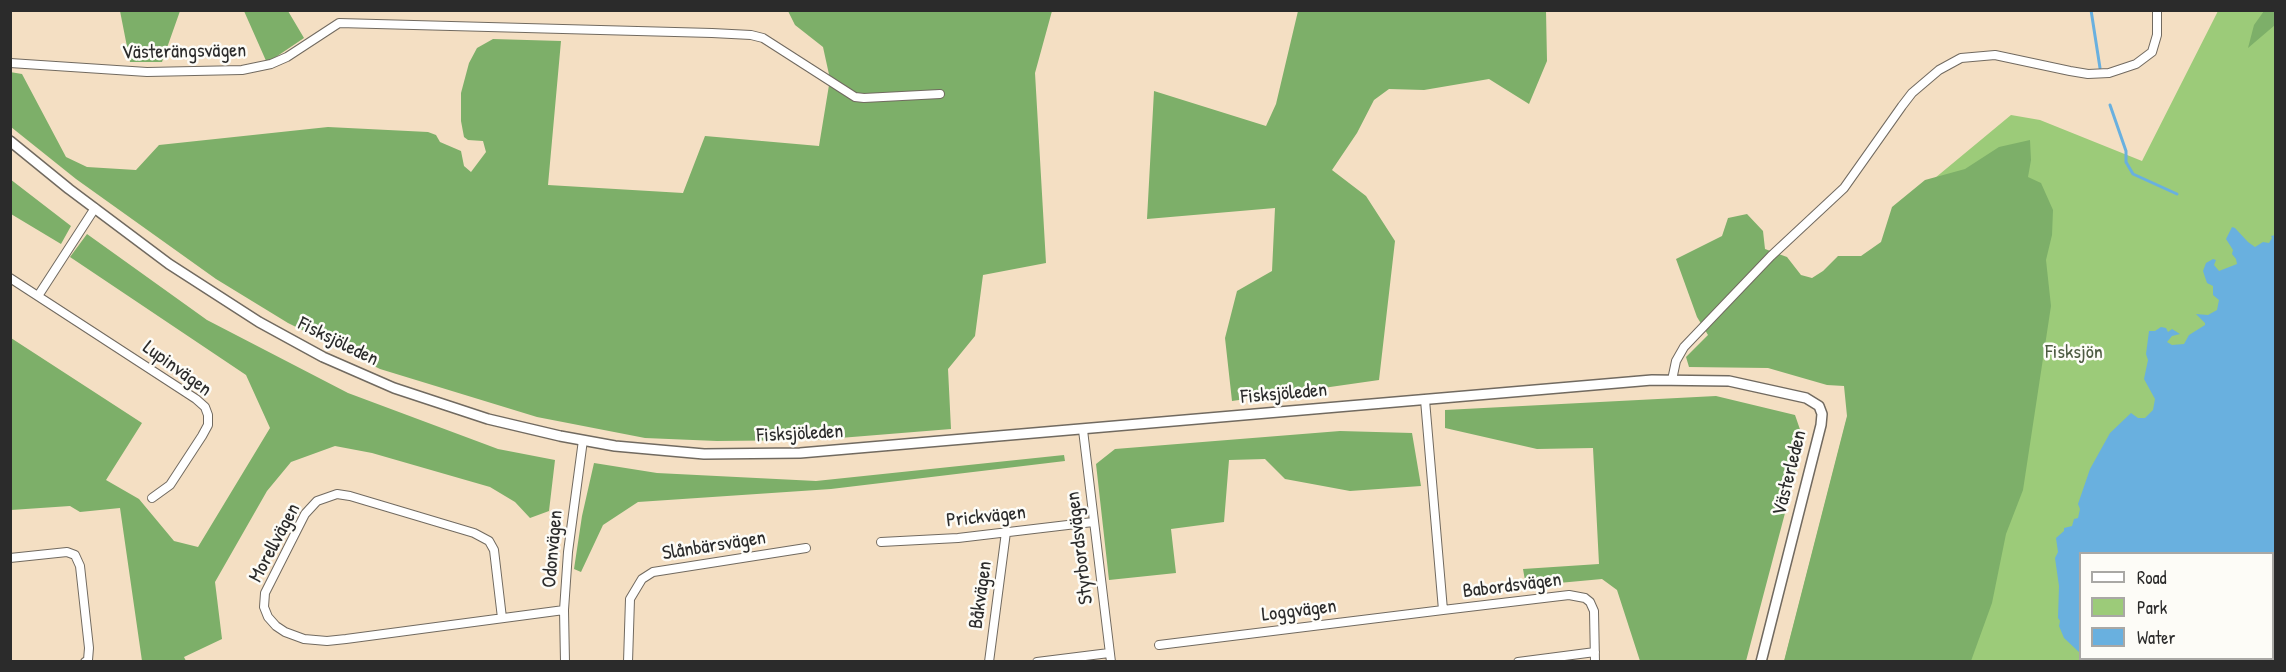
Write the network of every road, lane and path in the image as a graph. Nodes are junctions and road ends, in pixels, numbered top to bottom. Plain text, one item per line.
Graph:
1 (2157, 10) edge
2 (10, 63) edge
3 (940, 94) dead end
4 (10, 141) edge
5 (95, 208) junction
6 (10, 278) edge
7 (38, 296) junction
8 (1672, 380) junction
9 (1425, 400) junction
10 (1083, 430) junction
11 (583, 440) junction
12 (153, 498) dead end
13 (1093, 522) junction
14 (1006, 532) junction
15 (881, 542) dead end
16 (807, 548) dead end
17 (10, 558) edge
18 (564, 610) junction
19 (1443, 610) junction
20 (502, 618) junction
21 (1159, 645) dead end
22 (1595, 652) junction
23 (1110, 657) edge
24 (85, 662) edge
25 (565, 662) edge
26 (628, 662) edge
27 (989, 662) edge
28 (1037, 662) edge
29 (1518, 662) edge
30 (1595, 662) edge
31 (1761, 662) edge

1 - 8 street
2 - 3 street, Västerängsvägen
4 - 5 street, Fisksjöleden
5 - 7 street
5 - 11 street, Fisksjöleden
6 - 7 street, Lupinvägen
7 - 12 street, Lupinvägen
8 - 9 street, Fisksjöleden
8 - 31 street, Västerleden
9 - 10 street, Fisksjöleden
9 - 19 street, Babordsvägen
10 - 11 street, Fisksjöleden
10 - 13 street, Styrbordsvägen
11 - 18 street, Odonvägen
13 - 14 street, Prickvägen
13 - 23 street, Styrbordsvägen
14 - 15 street, Prickvägen
14 - 27 street, Båkvägen
16 - 26 street, Slånbärsvägen
17 - 24 street
18 - 20 street, Morellvägen
18 - 25 street, Odonvägen
19 - 21 street, Loggvägen
19 - 22 street, Babordsvägen
20 - 20 street, Morellvägen
22 - 29 street
22 - 30 street, Babordsvägen
23 - 28 street

